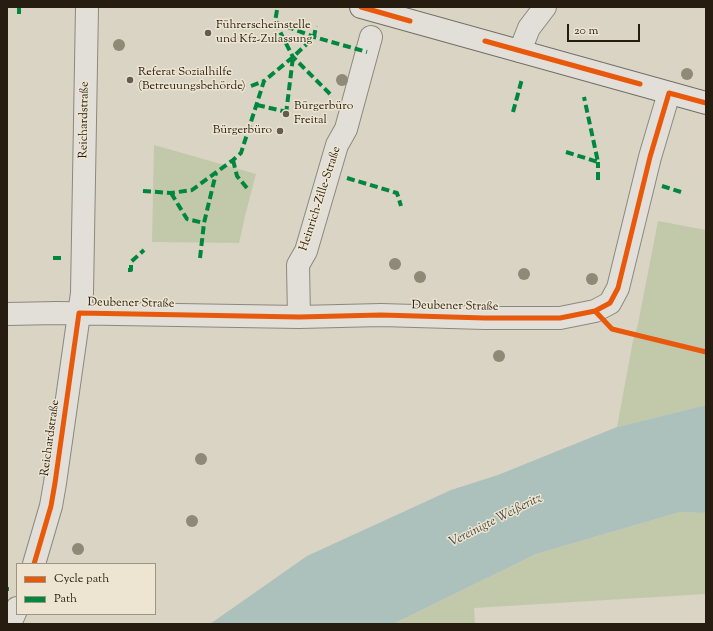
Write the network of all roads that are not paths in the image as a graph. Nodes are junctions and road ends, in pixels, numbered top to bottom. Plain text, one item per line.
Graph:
1 (87, 7) edge
2 (361, 7) edge
3 (545, 7) edge
4 (371, 37) dead end
5 (520, 52) junction
6 (669, 93) junction
7 (706, 103) edge
8 (79, 313) junction
9 (7, 314) edge
10 (299, 317) junction
11 (34, 563) edge
12 (16, 610) edge
13 (10, 624) edge

1 - 8 street, Reichardstraße
2 - 5 street
3 - 5 street
4 - 10 street, Heinrich-Zille-Straße
5 - 6 street
6 - 7 street
6 - 10 street, Deubener Straße
8 - 9 street, Deubener Straße
8 - 10 street, Deubener Straße
8 - 11 street, Reichardstraße
12 - 13 street

